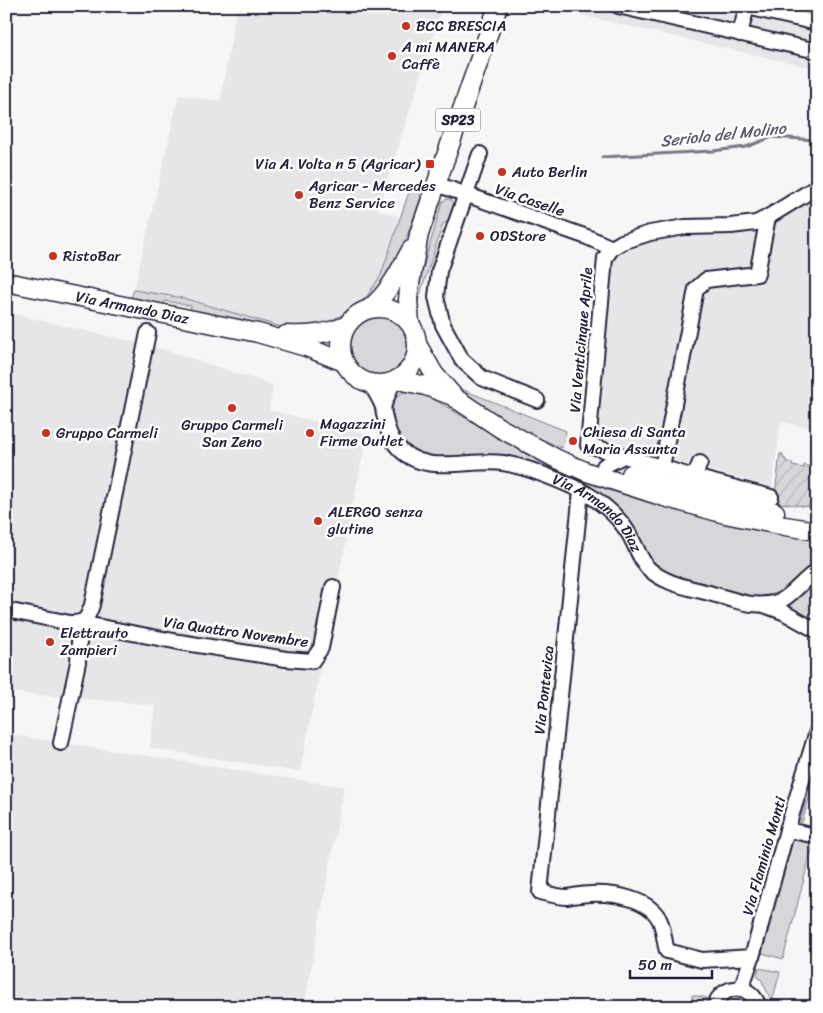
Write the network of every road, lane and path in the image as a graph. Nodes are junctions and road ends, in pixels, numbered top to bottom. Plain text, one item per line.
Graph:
1 (498, 6) edge
2 (618, 6) edge
3 (745, 7) edge
4 (817, 23) edge
5 (740, 34) junction
6 (817, 51) edge
7 (480, 154) dead end
8 (436, 184) junction
9 (817, 187) edge
10 (466, 195) junction
11 (768, 218) junction
12 (419, 234) junction
13 (612, 248) junction
14 (6, 282) edge
15 (369, 309) junction
16 (410, 323) junction
17 (346, 326) junction
18 (148, 332) dead end
19 (258, 333) junction
20 (418, 346) junction
21 (344, 362) junction
22 (396, 381) junction
23 (370, 384) junction
24 (455, 398) junction
25 (537, 400) dead end
26 (383, 407) junction
27 (532, 445) junction
28 (588, 446) joint
29 (624, 456) junction
30 (700, 463) dead end
31 (604, 466) junction
32 (662, 467) junction
33 (692, 485) junction
34 (581, 491) junction
35 (664, 497) junction
36 (771, 497) dead end
37 (817, 520) edge
38 (817, 531) edge
39 (817, 571) edge
40 (333, 587) dead end
41 (784, 605) junction
42 (6, 610) edge
43 (80, 623) junction
44 (817, 631) edge
45 (817, 731) edge
46 (61, 743) dead end
47 (787, 830) junction
48 (817, 836) edge
49 (752, 957) junction
50 (741, 989) junction
51 (714, 1007) edge
52 (759, 1007) edge

1 - 8 main road, SP23
2 - 5 street
3 - 4 street
3 - 5 street
5 - 6 street
7 - 10 street
8 - 10 street, Via Caselle
8 - 12 main road, SP23
9 - 11 street
10 - 13 street, Via Caselle
10 - 25 street
11 - 13 street
11 - 32 street
12 - 15 main road, SP23
12 - 16 main road, SP23
13 - 28 street, Via Venticinque Aprile
14 - 19 main road, Via Armando Diaz
15 - 16 main road
15 - 17 main road
16 - 20 main road
17 - 19 main road, Via Armando Diaz
17 - 21 main road
18 - 43 street
19 - 21 main road, Via Armando Diaz
20 - 22 main road
20 - 24 main road, Via Armando Diaz
21 - 23 main road
22 - 23 main road
22 - 24 main road, Via Armando Diaz
22 - 26 street
23 - 26 street, Via Armando Diaz
24 - 27 main road, Via Armando Diaz
26 - 34 street, Via Armando Diaz
27 - 31 main road, Via Armando Diaz
27 - 35 main road, Via Armando Diaz
28 - 29 street, Via Armando Diaz
29 - 31 street
29 - 32 street, Via Armando Diaz
30 - 33 street
31 - 33 main road, Via Armando Diaz
32 - 33 street, Via Armando Diaz
33 - 35 main road, Via Armando Diaz
33 - 36 street, Via Armando Diaz
33 - 37 main road, Via Armando Diaz
34 - 41 street, Via Armando Diaz
34 - 49 street, Via Pontevica
35 - 38 main road, Via Armando Diaz
39 - 41 street
40 - 43 street, Via Quattro Novembre
41 - 44 street, Via Armando Diaz
42 - 43 street, Via Quattro Novembre
43 - 46 street
45 - 47 street, Via Flaminio Monti
47 - 48 street
47 - 49 street, Via Flaminio Monti
49 - 50 street, Via Flaminio Monti
50 - 51 street
50 - 52 street

